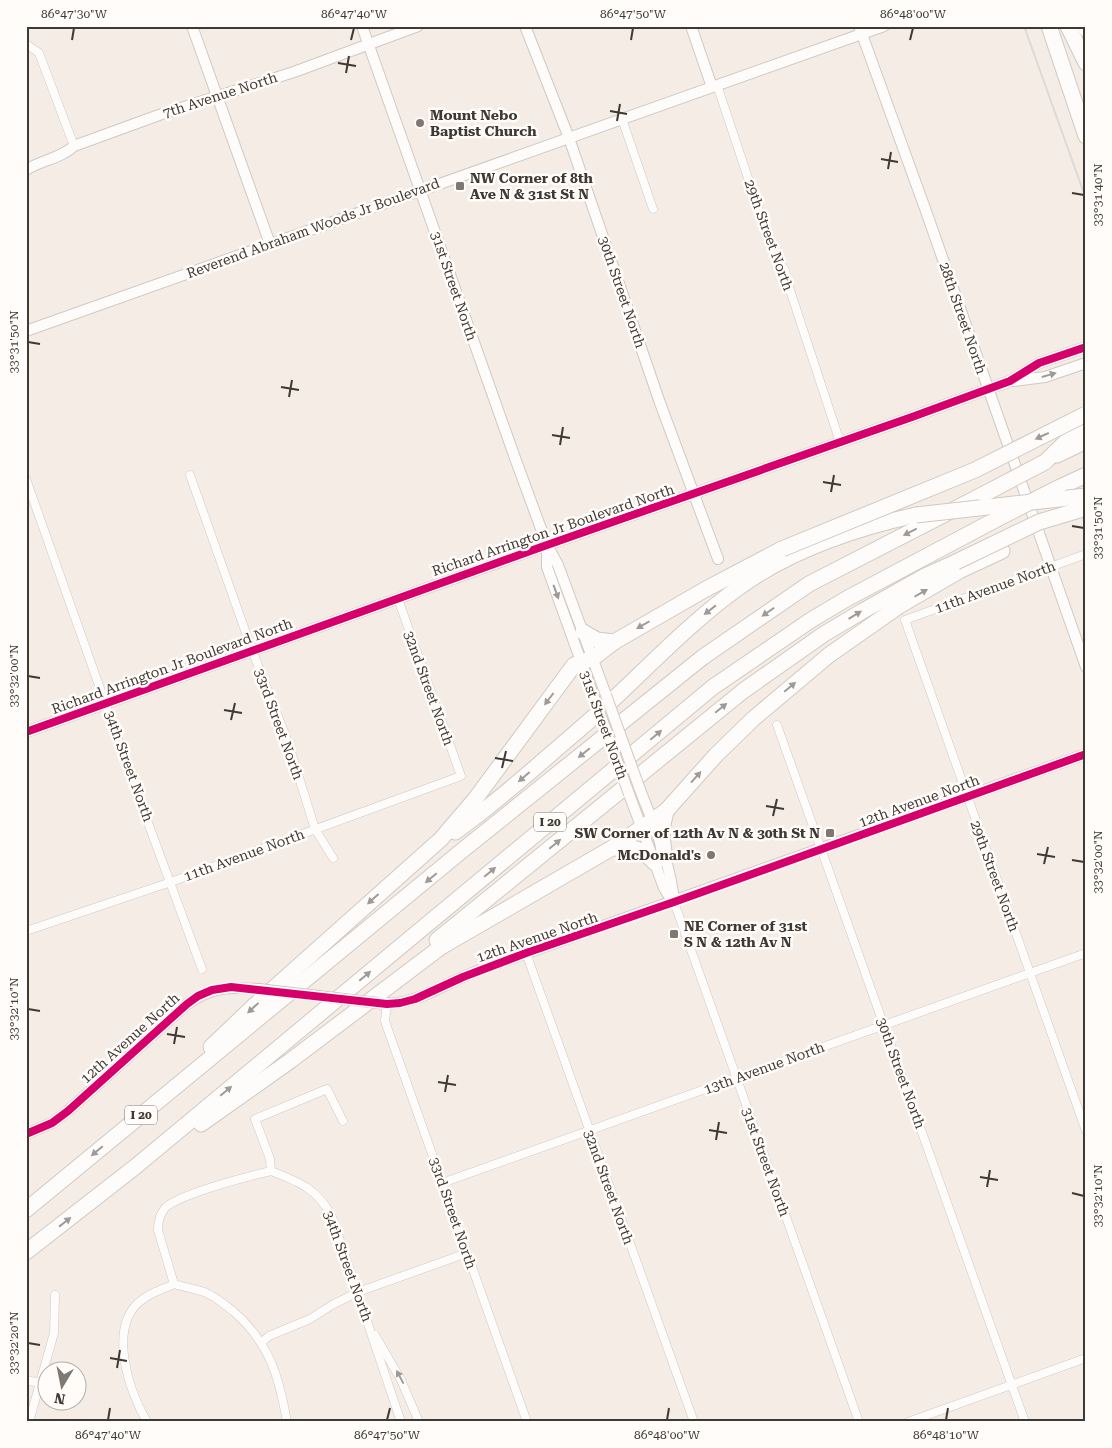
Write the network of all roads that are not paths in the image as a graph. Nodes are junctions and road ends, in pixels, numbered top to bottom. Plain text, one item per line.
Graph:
1 (192, 26) edge
2 (362, 26) edge
3 (418, 26) edge
4 (524, 26) edge
5 (691, 26) edge
6 (884, 26) edge
7 (1049, 26) edge
8 (1068, 26) edge
9 (860, 30) edge
10 (1056, 43) junction
11 (26, 44) edge
12 (368, 44) junction
13 (1086, 64) edge
14 (715, 86) junction
15 (217, 96) junction
16 (1086, 108) edge
17 (622, 119) junction
18 (1086, 136) edge
19 (569, 138) junction
20 (74, 146) junction
21 (26, 170) edge
22 (420, 190) junction
23 (653, 209) dead end
24 (270, 244) junction
25 (26, 331) edge
26 (1086, 346) edge
27 (1086, 363) edge
28 (1010, 381) junction
29 (987, 389) junction
30 (1086, 414) edge
31 (1086, 422) edge
32 (1086, 441) edge
33 (840, 442) junction
34 (1045, 462) junction
35 (190, 475) dead end
36 (1083, 477) edge
37 (26, 479) edge
38 (695, 494) junction
39 (1086, 496) edge
40 (1086, 508) edge
41 (1086, 512) edge
42 (547, 545) junction
43 (1086, 554) edge
44 (718, 559) dead end
45 (1050, 567) junction
46 (398, 599) junction
47 (905, 620) joint
48 (583, 632) junction
49 (614, 642) junction
50 (252, 650) junction
51 (587, 660) junction
52 (1086, 667) edge
53 (106, 703) junction
54 (777, 725) dead end
55 (26, 732) edge
56 (1086, 754) edge
57 (461, 776) joint
58 (967, 797) junction
59 (666, 811) junction
60 (647, 824) junction
61 (316, 829) junction
62 (612, 848) junction
63 (821, 849) junction
64 (425, 853) junction
65 (332, 858) dead end
66 (660, 861) junction
67 (171, 882) junction
68 (674, 902) junction
69 (26, 931) edge
70 (526, 953) junction
71 (1086, 953) edge
72 (202, 969) dead end
73 (1030, 973) junction
74 (383, 1003) junction
75 (884, 1025) junction
76 (300, 1052) junction
77 (736, 1078) junction
78 (343, 1121) dead end
79 (589, 1130) junction
80 (1086, 1131) edge
81 (118, 1133) junction
82 (26, 1134) edge
83 (135, 1167) junction
84 (271, 1171) junction
85 (442, 1183) junction
86 (26, 1210) edge
87 (26, 1252) edge
88 (467, 1253) junction
89 (174, 1284) junction
90 (358, 1292) junction
91 (55, 1295) dead end
92 (371, 1329) junction
93 (262, 1342) junction
94 (1086, 1358) edge
95 (46, 1360) edge
96 (1011, 1384) junction
97 (38, 1390) edge
98 (29, 1422) edge
99 (146, 1422) edge
100 (286, 1422) edge
101 (401, 1422) edge
102 (419, 1422) edge
103 (527, 1422) edge
104 (694, 1422) edge
105 (859, 1422) edge
106 (908, 1422) edge
107 (1024, 1422) edge

1 - 15 street
2 - 12 street, 31st Street North
3 - 12 street, 7th Avenue North
4 - 19 street, 30th Street North
5 - 14 street
6 - 9 street, Reverend Abraham Woods Jr Boulevard
7 - 10 highway
8 - 13 highway
9 - 14 street, Reverend Abraham Woods Jr Boulevard
9 - 29 street, 28th Street North
10 - 16 highway
10 - 18 highway
11 - 20 street
12 - 15 street, 7th Avenue North
12 - 22 street, 31st Street North
14 - 17 street, Reverend Abraham Woods Jr Boulevard
14 - 33 street, 29th Street North
15 - 20 street, 7th Avenue North
15 - 24 street
17 - 19 street, Reverend Abraham Woods Jr Boulevard
17 - 23 street
19 - 22 street, Reverend Abraham Woods Jr Boulevard
19 - 38 street, 30th Street North
20 - 21 street, 7th Avenue North
22 - 24 street, Reverend Abraham Woods Jr Boulevard
22 - 42 street, 31st Street North
24 - 25 street, Reverend Abraham Woods Jr Boulevard
26 - 28 street, Richard Arrington Jr Boulevard North
28 -> 27 street, Richard Arrington Jr Boulevard North
28 - 29 street, Richard Arrington Jr Boulevard North
29 - 33 street, Richard Arrington Jr Boulevard North
29 - 45 street, 28th Street North
30 -> 49 highway, bridge
31 - 34 highway
32 - 34 highway, I 20
33 - 38 street, Richard Arrington Jr Boulevard North
34 -> 81 highway, I 20, bridge
35 - 50 street, 33rd Street North
83 -> 36 highway, I 20, bridge
37 - 53 street, 34th Street North
38 - 42 street, Richard Arrington Jr Boulevard North
38 - 44 street, 30th Street North
39 -> 64 highway, bridge
76 -> 40 highway, bridge
59 -> 41 highway
42 - 46 street, Richard Arrington Jr Boulevard North
42 - 48 street, 31st Street North
42 -> 51 street, 31st Street North
43 - 45 street, 11th Avenue North
45 - 47 street, 11th Avenue North
45 - 52 street, 28th Street North
46 - 50 street, Richard Arrington Jr Boulevard North
46 - 57 street, 32nd Street North
47 - 58 street, 29th Street North
48 - 49 highway
48 - 51 street, 31st Street North
49 - 51 highway
50 - 53 street, Richard Arrington Jr Boulevard North
50 - 61 street, 33rd Street North
51 - 60 street, 31st Street North, bridge
51 - 60 street, 31st Street North, bridge
51 -> 64 highway
53 - 55 street, Richard Arrington Jr Boulevard North
53 - 67 street, 34th Street North
54 - 63 street, 30th Street North
56 - 58 street, 12th Avenue North
57 - 61 street, 11th Avenue North
58 - 63 street, 12th Avenue North
58 - 73 street, 29th Street North
59 - 60 highway
59 - 66 highway
60 - 62 highway
60 - 66 street, 31st Street North
61 - 65 street, 33rd Street North
61 - 67 street, 11th Avenue North
62 - 66 highway
62 - 76 highway
63 - 68 street, 12th Avenue North
63 - 75 street, 30th Street North
64 -> 81 highway
66 - 68 street, 31st Street North
67 - 69 street, 11th Avenue North
67 - 72 street, 34th Street North
68 - 70 street, 12th Avenue North
68 - 77 street, 31st Street North
70 - 74 street, 12th Avenue North
70 - 79 street, 32nd Street North
71 - 73 street, 13th Avenue North
73 - 75 street, 13th Avenue North
73 - 80 street, 29th Street North
74 - 82 street, 12th Avenue North, bridge
74 - 85 street, 33rd Street North
75 - 77 street, 13th Avenue North
75 - 96 street, 30th Street North
76 - 83 highway
77 - 79 street, 13th Avenue North
77 - 105 street, 31st Street North
78 - 84 street
79 - 85 street, 13th Avenue North
79 - 104 street, 32nd Street North
81 -> 86 highway, I 20
87 -> 83 highway, I 20
84 - 89 street
84 - 90 street, 34th Street North
85 - 88 street, 33rd Street North
88 - 90 street
88 - 103 street, 33rd Street North
89 - 93 street
89 - 99 street
90 - 92 street, 34th Street North
90 - 93 street
91 - 95 street
92 - 101 street, 34th Street North
102 -> 92 street, 34th Street North
93 - 100 street
94 - 96 street
96 - 106 street
96 - 107 street, 30th Street North
97 - 98 street

